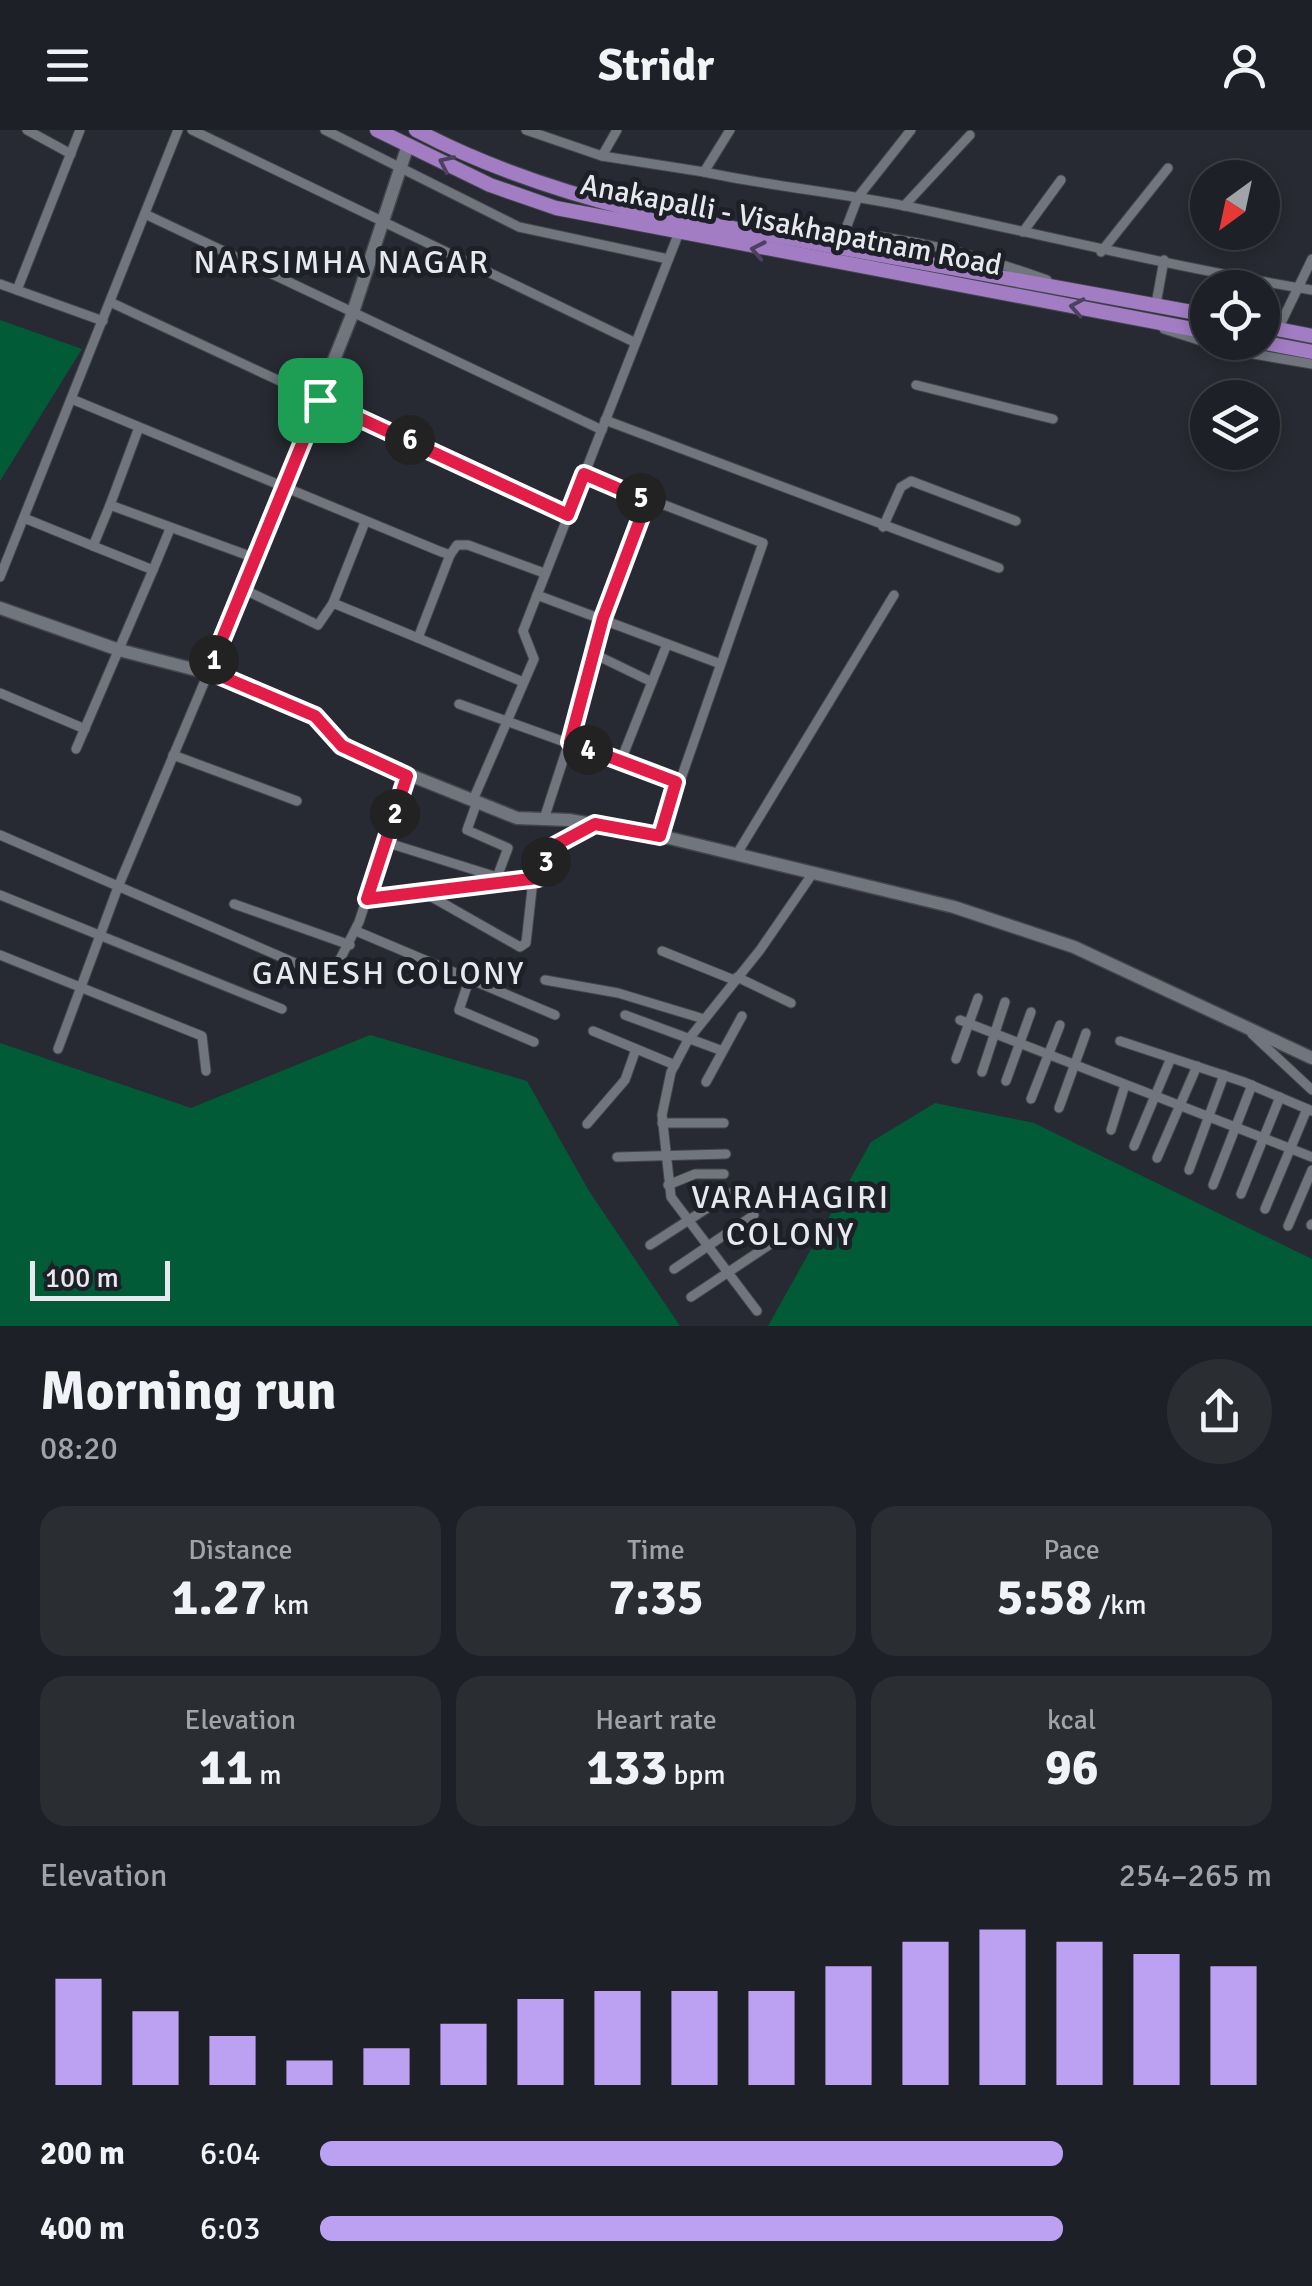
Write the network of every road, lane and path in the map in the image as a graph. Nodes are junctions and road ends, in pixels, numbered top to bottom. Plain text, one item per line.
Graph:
1 (27, 130) edge
2 (80, 130) edge
3 (178, 130) edge
4 (192, 130) edge
5 (325, 130) edge
6 (377, 130) edge
7 (416, 130) edge
8 (526, 130) edge
9 (617, 130) edge
10 (730, 130) edge
11 (911, 130) edge
12 (970, 134) dead end
13 (408, 146) junction
14 (71, 154) junction
15 (602, 156) junction
16 (400, 168) junction
17 (1168, 168) dead end
18 (704, 172) junction
19 (1061, 180) dead end
20 (858, 197) junction
21 (904, 206) junction
22 (145, 214) junction
23 (383, 222) junction
24 (845, 231) junction
25 (1023, 232) junction
26 (767, 233) junction
27 (678, 234) junction
28 (1101, 252) junction
29 (668, 259) junction
30 (1312, 259) edge
31 (1164, 260) junction
32 (1202, 270) edge
33 (0, 284) edge
34 (1063, 286) junction
35 (1280, 286) edge
36 (1296, 287) junction
37 (17, 290) junction
38 (1312, 290) edge
39 (110, 302) junction
40 (1156, 304) junction
41 (1190, 311) edge
42 (1280, 312) edge
43 (352, 316) junction
44 (1140, 319) junction
45 (102, 320) junction
46 (1190, 329) edge
47 (1280, 330) edge
48 (1312, 336) edge
49 (634, 342) junction
50 (1280, 346) edge
51 (1312, 352) edge
52 (1312, 364) edge
53 (916, 385) dead end
54 (74, 400) junction
55 (320, 400) junction
56 (1053, 419) dead end
57 (604, 425) junction
58 (138, 430) junction
59 (584, 474) junction
60 (282, 488) junction
61 (647, 501) junction
62 (110, 505) junction
63 (568, 515) junction
64 (24, 518) junction
65 (1016, 520) dead end
66 (365, 522) junction
67 (883, 527) junction
68 (170, 529) junction
69 (93, 546) junction
70 (450, 554) junction
71 (256, 558) junction
72 (999, 568) dead end
73 (153, 570) junction
74 (544, 573) junction
75 (0, 577) edge
76 (243, 590) junction
77 (536, 594) junction
78 (894, 594) dead end
79 (334, 603) junction
80 (0, 608) edge
81 (603, 618) junction
82 (418, 638) junction
83 (667, 644) junction
84 (119, 650) junction
85 (592, 653) junction
86 (718, 663) junction
87 (209, 671) junction
88 (523, 682) junction
89 (652, 682) junction
90 (0, 692) edge
91 (459, 704) dead end
92 (510, 720) junction
93 (85, 729) junction
94 (570, 742) junction
95 (76, 749) dead end
96 (174, 755) junction
97 (620, 763) junction
98 (407, 776) junction
99 (676, 782) junction
100 (296, 800) dead end
101 (475, 801) junction
102 (544, 819) junction
103 (595, 824) junction
104 (0, 834) edge
105 (660, 836) junction
106 (385, 842) junction
107 (738, 852) junction
108 (813, 873) junction
109 (532, 880) junction
110 (118, 887) junction
111 (422, 892) junction
112 (0, 896) edge
113 (367, 899) junction
114 (234, 904) dead end
115 (356, 932) junction
116 (100, 938) junction
117 (350, 945) junction
118 (662, 951) dead end
119 (0, 956) edge
120 (735, 979) junction
121 (468, 980) junction
122 (544, 980) dead end
123 (82, 986) junction
124 (978, 998) dead end
125 (1005, 1002) dead end
126 (791, 1003) dead end
127 (282, 1009) dead end
128 (1030, 1012) dead end
129 (554, 1014) dead end
130 (625, 1015) dead end
131 (742, 1016) dead end
132 (704, 1019) junction
133 (964, 1022) junction
134 (1060, 1025) dead end
135 (1244, 1026) junction
136 (592, 1031) dead end
137 (1086, 1033) dead end
138 (993, 1034) junction
139 (690, 1036) junction
140 (534, 1042) dead end
141 (1120, 1042) dead end
142 (1019, 1044) junction
143 (58, 1048) dead end
144 (636, 1049) junction
145 (720, 1050) junction
146 (1047, 1055) junction
147 (1171, 1058) junction
148 (1312, 1058) edge
149 (956, 1059) dead end
150 (674, 1065) junction
151 (1073, 1065) junction
152 (1197, 1066) junction
153 (206, 1072) dead end
154 (982, 1072) dead end
155 (1224, 1075) junction
156 (1006, 1081) dead end
157 (706, 1082) dead end
158 (1125, 1085) junction
159 (1252, 1085) junction
160 (1312, 1090) edge
161 (1154, 1096) junction
162 (1280, 1097) junction
163 (1031, 1099) dead end
164 (1179, 1106) junction
165 (1059, 1108) dead end
166 (1310, 1110) edge
167 (1208, 1117) junction
168 (662, 1122) junction
169 (724, 1122) dead end
170 (587, 1124) dead end
171 (1234, 1127) junction
172 (1111, 1130) dead end
173 (1262, 1138) junction
174 (1134, 1146) dead end
175 (1291, 1148) junction
176 (726, 1154) dead end
177 (665, 1155) junction
178 (617, 1157) dead end
179 (1312, 1157) edge
180 (1158, 1158) dead end
181 (1189, 1170) dead end
182 (1312, 1170) edge
183 (724, 1174) dead end
184 (668, 1185) junction
185 (1213, 1185) dead end
186 (734, 1192) dead end
187 (1241, 1194) dead end
188 (1265, 1209) dead end
189 (754, 1215) dead end
190 (686, 1220) junction
191 (1288, 1226) dead end
192 (778, 1239) dead end
193 (650, 1245) dead end
194 (707, 1246) junction
195 (674, 1269) dead end
196 (727, 1272) junction
197 (691, 1297) dead end
198 (757, 1310) dead end

1 - 14 street
2 - 14 street
3 - 22 street
4 - 23 street
5 - 16 street
6 - 13 main road, Anakapalli - Visakhapatnam Road
7 - 26 main road
8 - 15 street
9 - 15 street
10 - 18 street
11 - 20 street
12 - 21 street
13 - 16 main road
27 -> 13 main road, Anakapalli - Visakhapatnam Road
14 - 37 street
15 - 18 street
16 - 23 main road
16 - 29 street
17 - 28 street
18 - 20 street
19 - 25 street
20 - 21 street
20 - 24 street
21 - 25 street
22 - 39 street
22 - 43 street
23 - 43 main road
23 - 49 street
24 - 26 street
24 - 34 street
25 - 28 street
26 - 34 main road
27 - 29 street
44 -> 27 main road, Anakapalli - Visakhapatnam Road
28 - 31 street
29 - 49 street
30 - 36 street
31 - 32 street
31 - 40 street
33 - 37 street
34 - 40 main road
35 - 36 street
36 - 38 street
36 - 42 street
37 - 45 street
39 - 45 street
39 - 55 street
40 - 41 main road
43 - 55 main road
43 - 57 street
44 - 46 main road, Anakapalli - Visakhapatnam Road
44 - 52 street
45 - 54 street
47 - 48 main road
49 - 57 street
50 - 51 main road
53 - 56 street
54 - 58 street
54 - 64 street
55 - 60 main road
55 - 63 street
57 - 59 street
57 - 67 street
58 - 60 street
58 - 62 street
59 - 61 street
59 - 63 street
60 - 66 street
60 - 71 main road
61 - 81 street
61 - 86 street
62 - 68 street
62 - 69 street
63 - 74 street
64 - 69 street
64 - 75 street
65 - 67 street
66 - 70 street
66 - 79 street
67 - 72 street
68 - 71 street
68 - 73 street
69 - 73 street
70 - 74 street
70 - 82 street
71 - 76 main road
73 - 84 street
74 - 77 street
76 - 79 street
76 - 87 main road
77 - 81 street
77 - 88 street
78 - 107 street
79 - 82 street
80 - 84 main road
81 - 83 street
81 - 85 street
82 - 88 street
83 - 86 street
83 - 89 street
84 - 87 main road
84 - 93 street
85 - 89 street
85 - 94 street
86 - 99 street
87 - 96 street
87 - 98 main road
88 - 92 street
89 - 97 street
90 - 93 street
91 - 92 street
92 - 94 street
92 - 101 street
93 - 95 street
94 - 97 street
94 - 102 street
96 - 100 street
96 - 110 street
97 - 99 street
98 - 101 main road
98 - 106 street
99 - 105 street
101 - 102 main road
101 - 106 street
102 - 103 main road
103 - 105 main road
103 - 109 street
104 - 110 street
105 - 107 main road
106 - 113 street
107 - 108 main road
108 - 120 street
108 - 135 main road
109 - 111 street
109 - 111 street
110 - 116 street
110 - 117 street
111 - 113 street
112 - 116 street
113 - 115 street
114 - 117 street
115 - 117 street
115 - 121 street
116 - 123 street
116 - 127 street
118 - 120 street
119 - 123 street
120 - 126 street
120 - 132 street
121 - 129 street
121 - 140 street
122 - 132 street
123 - 143 street
123 - 153 street
124 - 133 street
125 - 138 street
128 - 142 street
130 - 139 street
131 - 145 street
132 - 139 street
133 - 138 street
133 - 149 street
134 - 146 street
135 - 148 main road
135 - 160 street
136 - 144 street
137 - 151 street
138 - 142 street
138 - 154 street
139 - 145 street
139 - 150 street
141 - 147 street
142 - 146 street
142 - 156 street
144 - 150 street
144 - 170 street
145 - 157 street
146 - 151 street
146 - 163 street
147 - 152 street
147 - 161 street
150 - 168 street
151 - 158 street
151 - 165 street
152 - 155 street
152 - 164 street
155 - 159 street
155 - 167 street
158 - 161 street
158 - 172 street
159 - 162 street
159 - 171 street
161 - 164 street
161 - 174 street
162 - 166 street
162 - 173 street
164 - 167 street
164 - 180 street
166 - 175 street
167 - 171 street
167 - 181 street
168 - 169 street
168 - 177 street
171 - 173 street
171 - 185 street
173 - 175 street
173 - 187 street
175 - 179 street
175 - 188 street
176 - 177 street
177 - 178 street
177 - 184 street
182 - 191 street
183 - 184 street
184 - 190 street
186 - 190 street
189 - 194 street
190 - 193 street
190 - 194 street
192 - 196 street
194 - 195 street
194 - 196 street
196 - 197 street
196 - 198 street

